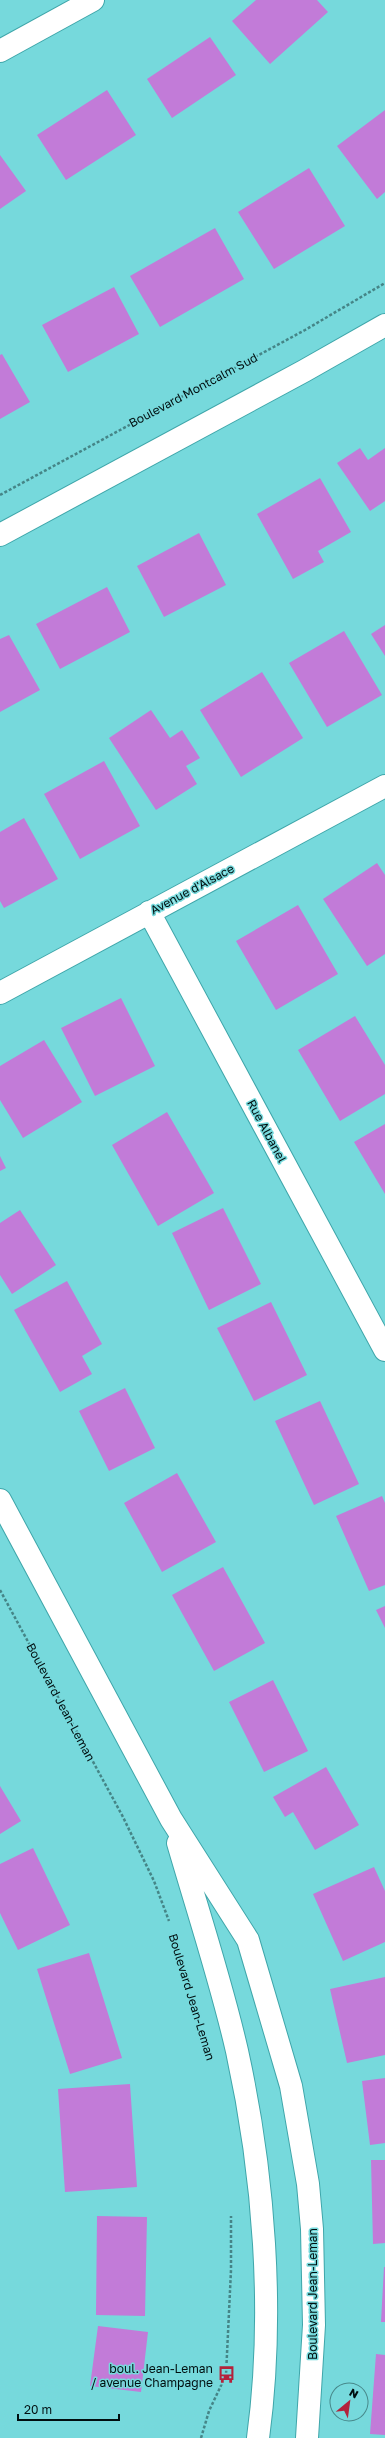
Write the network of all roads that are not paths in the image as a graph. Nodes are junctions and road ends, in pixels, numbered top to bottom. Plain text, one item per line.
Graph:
1 (93, 0) edge
2 (0, 51) edge
3 (385, 324) edge
4 (0, 535) edge
5 (385, 786) edge
6 (149, 912) junction
7 (0, 993) edge
8 (385, 1350) edge
9 (0, 1500) edge
10 (171, 1819) junction
11 (258, 2438) edge
12 (307, 2438) edge

1 - 2 street
3 - 4 street
5 - 6 street, Avenue d'Alsace
6 - 7 street, Avenue d'Alsace
6 - 8 street, Rue Albanel
9 - 10 street, Boulevard Jean-Leman
10 - 11 street, Boulevard Jean-Leman
10 - 12 street, Boulevard Jean-Leman

